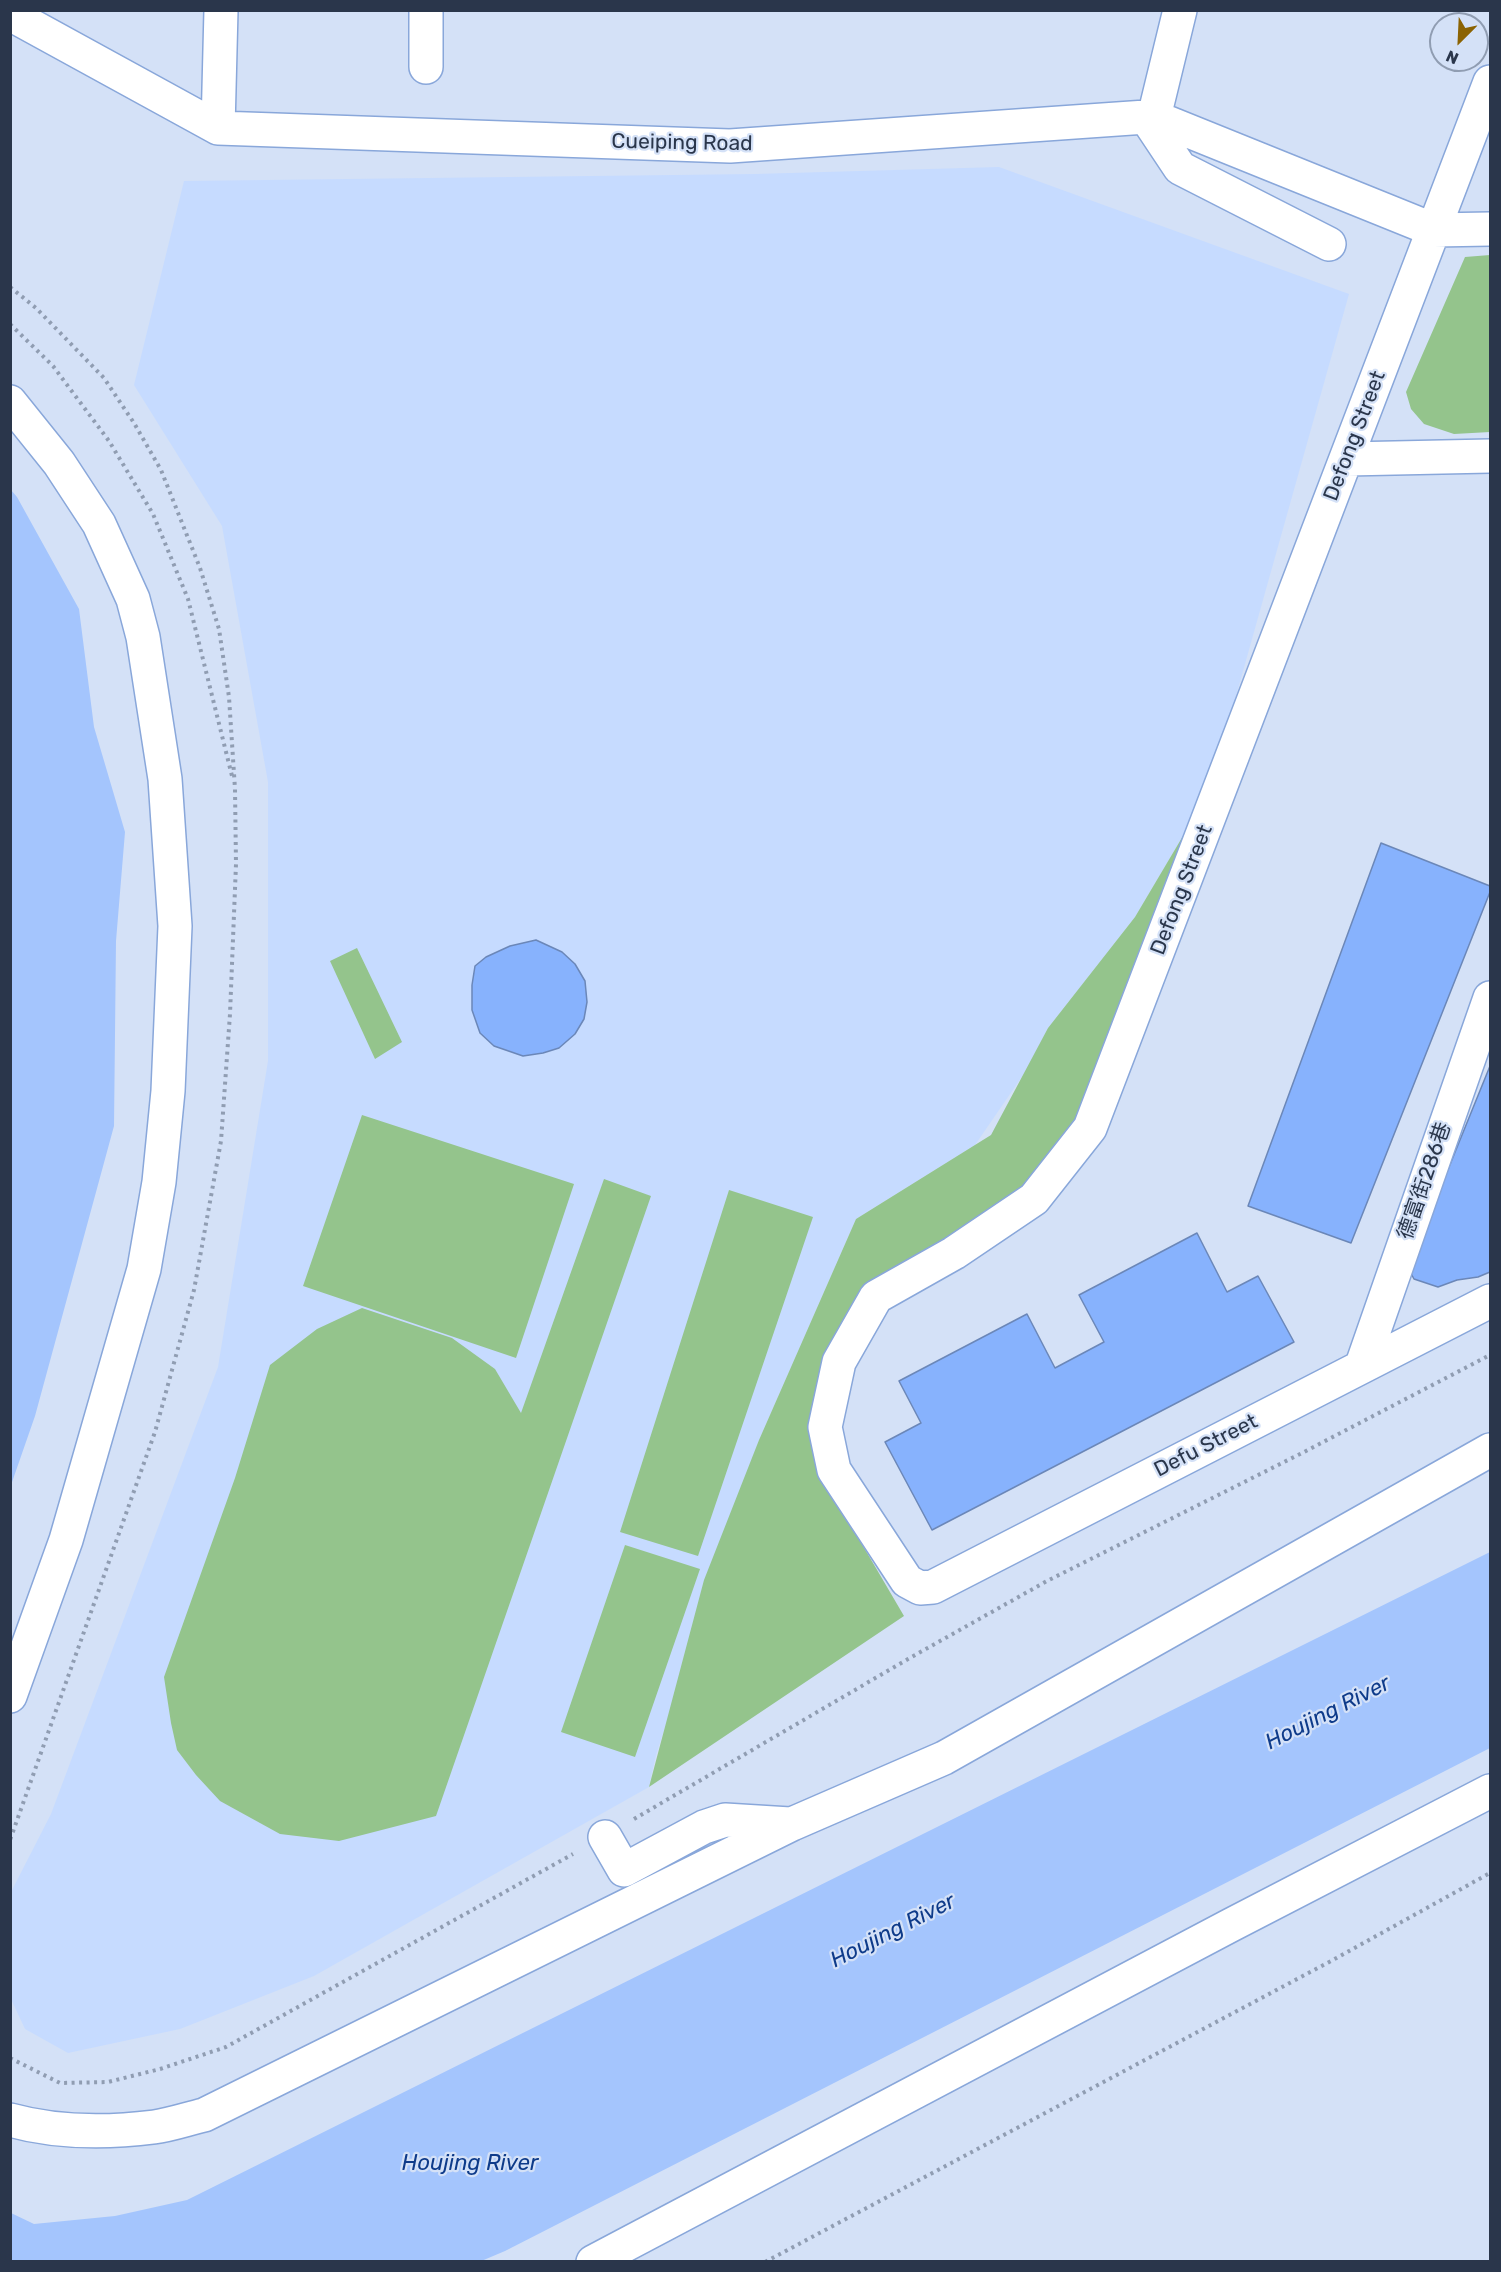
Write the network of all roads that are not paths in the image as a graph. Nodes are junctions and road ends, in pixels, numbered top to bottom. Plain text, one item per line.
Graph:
1 (221, 10) edge
2 (426, 10) edge
3 (1180, 10) edge
4 (10, 14) edge
5 (426, 67) dead end
6 (1491, 82) edge
7 (1150, 117) junction
8 (218, 128) junction
9 (1491, 229) edge
10 (1434, 230) junction
11 (1329, 244) dead end
12 (10, 402) edge
13 (1491, 456) edge
14 (1347, 459) junction
15 (1491, 998) edge
16 (1491, 1301) edge
17 (1362, 1365) junction
18 (1491, 1450) edge
19 (920, 1588) joint
20 (10, 1696) edge
21 (1491, 1791) edge
22 (792, 1824) junction
23 (605, 1837) road end
24 (10, 2120) edge
25 (592, 2262) edge

1 - 8 street
2 - 5 street
3 - 7 street
4 - 8 street
6 - 10 street, Defong Street
7 - 8 street, Cueiping Road
7 - 10 street
7 - 11 street
9 - 10 street
10 - 14 street, Defong Street
12 - 20 street
13 - 14 street
14 - 19 street, Defong Street
15 - 17 street, 德富街286巷
16 - 17 street, Defu Street
17 - 19 street, Defu Street
18 - 22 street
21 - 25 street
22 - 23 street
22 - 24 street

